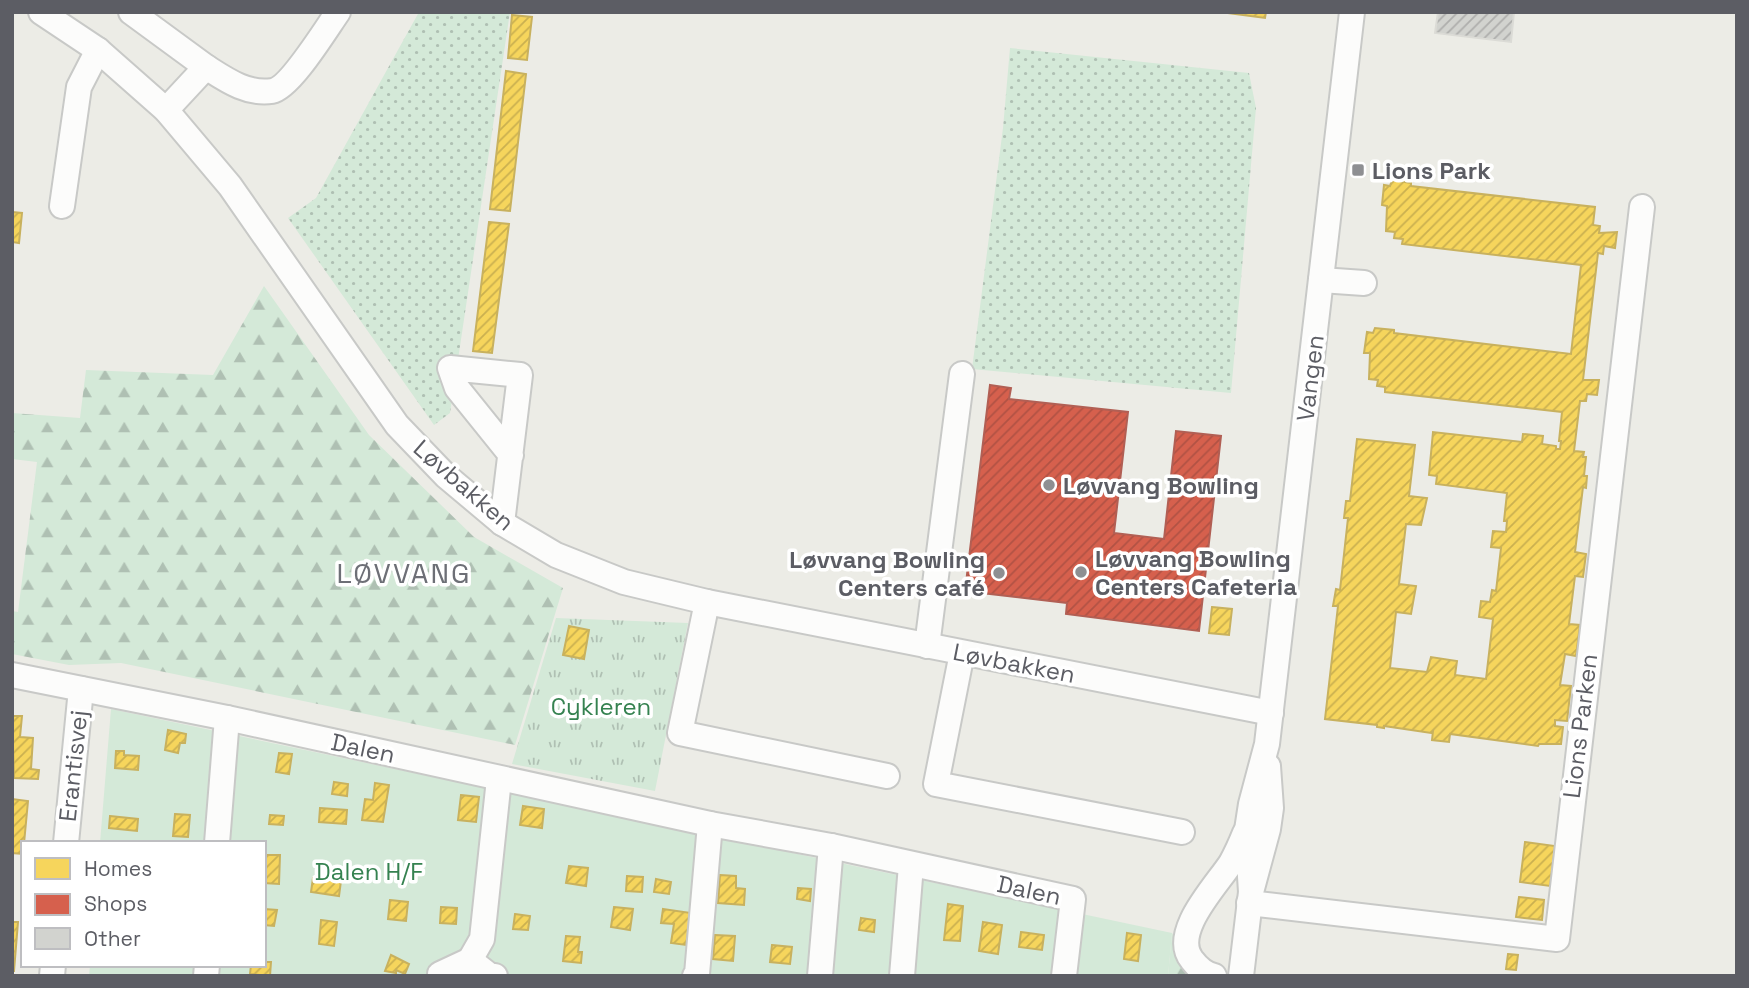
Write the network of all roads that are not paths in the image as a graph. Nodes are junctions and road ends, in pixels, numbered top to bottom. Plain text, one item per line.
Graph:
1 (41, 12) edge
2 (131, 12) edge
3 (338, 12) edge
4 (1352, 12) edge
5 (98, 50) junction
6 (206, 67) junction
7 (166, 110) junction
8 (62, 206) dead end
9 (1642, 207) dead end
10 (1321, 280) junction
11 (1364, 283) dead end
12 (962, 374) dead end
13 (511, 455) dead end
14 (502, 523) junction
15 (708, 602) junction
16 (927, 646) junction
17 (962, 653) junction
18 (12, 676) edge
19 (81, 689) junction
20 (1270, 713) junction
21 (227, 718) junction
22 (1267, 744) junction
23 (887, 776) dead end
24 (499, 779) junction
25 (710, 824) junction
26 (1247, 830) junction
27 (1181, 832) dead end
28 (66, 841) edge
29 (217, 841) edge
30 (831, 846) junction
31 (911, 865) junction
32 (1250, 898) junction
33 (470, 960) junction
34 (440, 976) edge
35 (495, 976) edge
36 (695, 976) edge
37 (820, 976) edge
38 (902, 976) edge
39 (1064, 976) edge
40 (1214, 976) edge
41 (1241, 976) edge

1 - 5 street, Løvbakken
2 - 6 street
3 - 6 street
4 - 10 street, Vangen
5 - 7 street, Løvbakken
5 - 8 street
6 - 7 street
7 - 14 street, Løvbakken
9 - 32 street, Lions Parken
10 - 11 street
10 - 20 street, Vangen
12 - 16 street
13 - 14 street
14 - 15 street, Løvbakken
15 - 16 street, Løvbakken
15 - 23 street
16 - 17 street, Løvbakken
17 - 20 street, Løvbakken
17 - 27 street
18 - 19 street, Dalen
19 - 21 street, Dalen
19 - 28 street, Erantisvej
20 - 22 street, Vangen
21 - 24 street, Dalen
21 - 29 street
22 - 26 street, Vangen
22 - 32 street, Vangen
24 - 25 street, Dalen
24 - 33 street
25 - 30 street, Dalen
25 - 36 street
26 - 32 street, Vangen
26 - 40 street
30 - 31 street, Dalen
30 - 37 street
31 - 38 street
31 - 39 street, Dalen
32 - 41 street, Vangen
33 - 34 street
33 - 35 street

